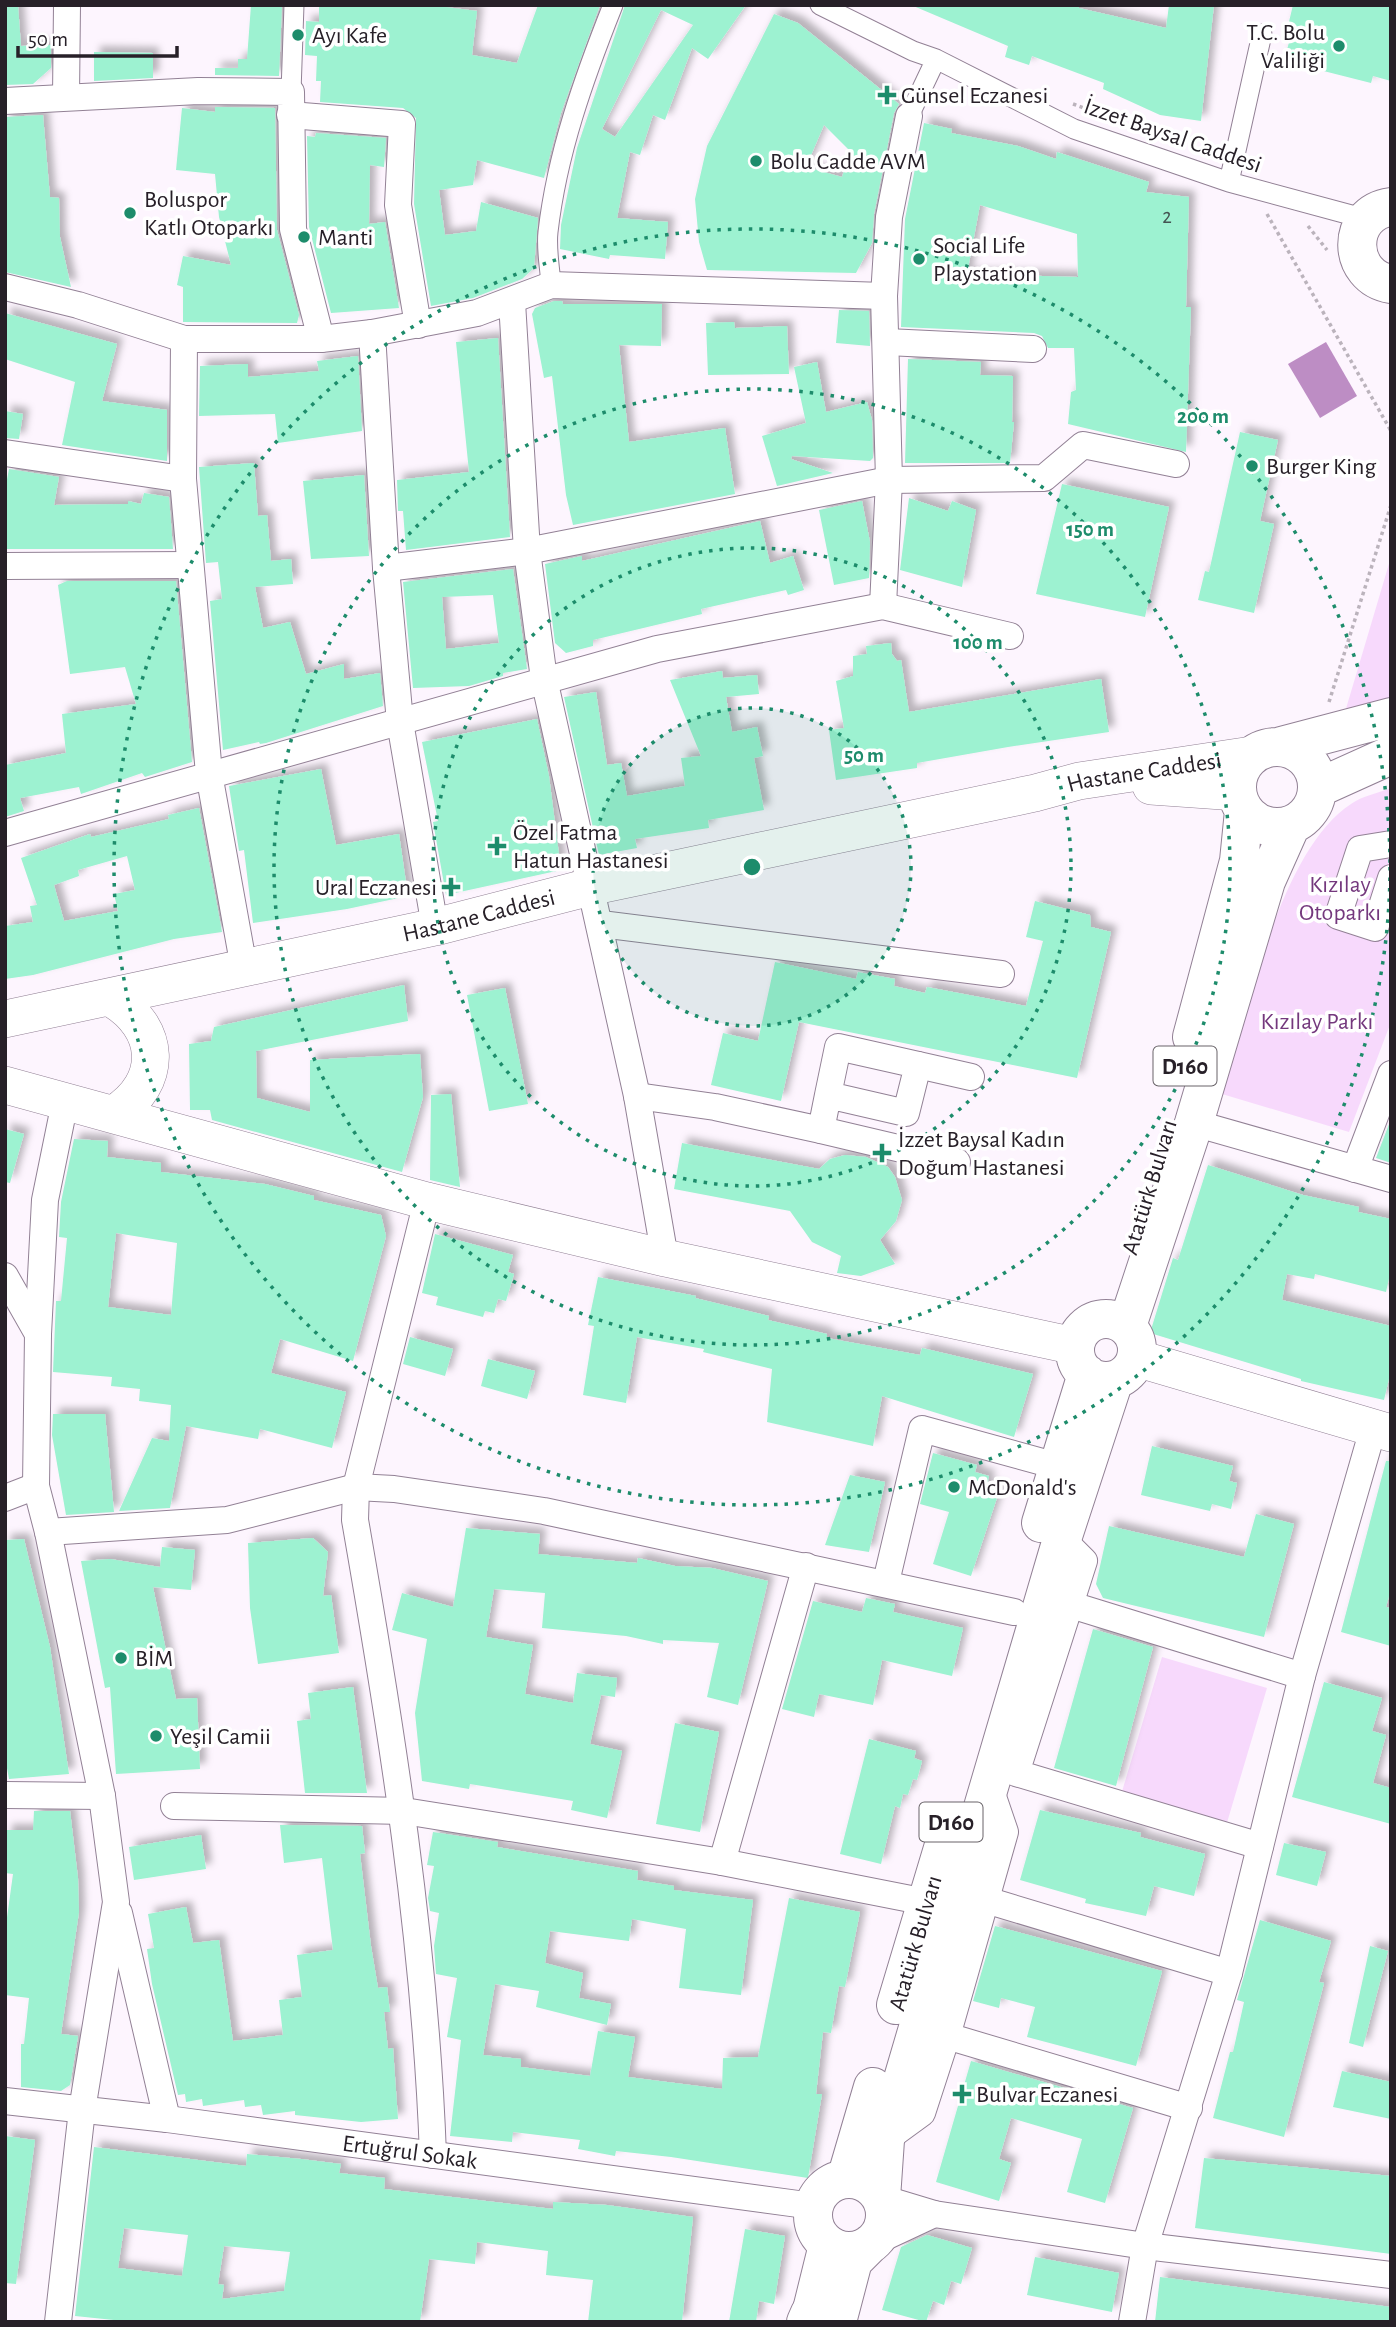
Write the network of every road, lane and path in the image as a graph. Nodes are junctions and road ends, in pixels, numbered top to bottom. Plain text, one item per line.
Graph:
1 (66, 5) edge
2 (294, 5) edge
3 (613, 5) edge
4 (820, 5) edge
5 (1262, 34) dead end
6 (936, 59) junction
7 (66, 96) junction
8 (5, 101) edge
9 (290, 104) junction
10 (909, 116) joint
11 (1229, 182) junction
12 (1381, 208) edge
13 (1264, 209) dead end
14 (1391, 284) edge
15 (551, 285) junction
16 (5, 287) edge
17 (884, 296) junction
18 (512, 302) junction
19 (418, 325) junction
20 (372, 333) junction
21 (321, 338) junction
22 (184, 340) junction
23 (887, 342) junction
24 (1033, 349) dead end
25 (1391, 431) edge
26 (5, 453) edge
27 (1176, 464) dead end
28 (183, 479) junction
29 (889, 480) junction
30 (1391, 505) edge
31 (527, 551) junction
32 (190, 565) junction
33 (5, 566) edge
34 (386, 568) junction
35 (883, 606) junction
36 (1010, 636) dead end
37 (544, 679) junction
38 (1391, 717) edge
39 (400, 722) junction
40 (1318, 737) junction
41 (1267, 751) junction
42 (1391, 755) edge
43 (209, 774) junction
44 (1318, 788) junction
45 (1035, 793) junction
46 (1241, 801) junction
47 (1291, 825) junction
48 (5, 834) edge
49 (1391, 844) edge
50 (1391, 878) edge
51 (590, 887) junction
52 (601, 924) junction
53 (435, 927) junction
54 (244, 968) junction
55 (1001, 974) dead end
56 (111, 998) junction
57 (5, 1018) edge
58 (918, 1065) junction
59 (1391, 1074) edge
60 (971, 1077) dead end
61 (5, 1085) edge
62 (828, 1095) junction
63 (637, 1096) junction
64 (65, 1102) junction
65 (114, 1114) junction
66 (1194, 1123) junction
67 (821, 1130) junction
68 (957, 1162) dead end
69 (1355, 1169) junction
70 (1391, 1179) edge
71 (427, 1201) junction
72 (665, 1258) junction
73 (5, 1276) edge
74 (38, 1334) junction
75 (1108, 1350) junction
76 (1382, 1431) edge
77 (1057, 1466) junction
78 (36, 1486) junction
79 (356, 1487) junction
80 (7, 1499) edge
81 (48, 1532) junction
82 (1062, 1539) junction
83 (806, 1566) junction
84 (886, 1582) junction
85 (1068, 1604) junction
86 (1014, 1612) junction
87 (1302, 1676) junction
88 (989, 1785) junction
89 (5, 1795) edge
90 (102, 1797) junction
91 (174, 1806) dead end
92 (404, 1811) junction
93 (1260, 1846) junction
94 (722, 1862) junction
95 (986, 1900) junction
96 (116, 1902) junction
97 (926, 1902) junction
98 (1229, 1973) junction
99 (947, 2036) junction
100 (5, 2101) edge
101 (1189, 2108) junction
102 (82, 2110) junction
103 (167, 2119) junction
104 (885, 2140) junction
105 (433, 2155) junction
106 (846, 2179) junction
107 (881, 2198) junction
108 (813, 2206) junction
109 (934, 2214) junction
110 (870, 2244) junction
111 (828, 2245) junction
112 (1145, 2246) junction
113 (1391, 2275) edge
114 (816, 2320) edge
115 (58, 2322) edge
116 (1132, 2322) edge

1 - 7 street
2 - 9 street
3 - 15 street
4 - 6 street, İzzet Baysal Caddesi
5 - 11 street
6 - 10 street
6 - 11 street, İzzet Baysal Caddesi
7 - 8 street
7 - 9 street
9 - 19 street
9 - 21 street
10 - 17 street
11 - 12 street, İzzet Baysal Caddesi
12 - 14 main road
13 - 25 path
15 - 17 street
15 - 18 street
16 - 22 street
17 - 23 street
18 - 19 street
18 - 31 street
19 - 20 street
20 - 21 street
20 - 34 street
21 - 22 street
22 - 28 street
23 - 24 street
23 - 29 street
26 - 28 street
27 - 29 street
28 - 32 street
29 - 31 street
29 - 35 street
30 - 40 path
31 - 34 street
31 - 37 street
32 - 33 street
32 - 43 street
34 - 39 street
35 - 36 street
35 - 37 street
37 - 39 street
37 - 51 street
38 - 40 main road, Hastane Caddesi
39 - 43 street
39 - 53 street
40 - 41 main road, Hastane Caddesi
41 - 44 main road
41 - 45 main road, Hastane Caddesi
41 - 46 main road, D160
42 - 44 main road
43 - 48 street
43 - 54 street
44 - 47 main road, D160
45 - 46 main road, Hastane Caddesi
45 - 51 main road, Hastane Caddesi
46 - 47 main road
46 - 75 main road, Atatürk Bulvarı / D160
47 - 66 main road, Atatürk Bulvarı / D160
49 - 50 street
51 - 52 street
51 - 53 main road, Hastane Caddesi
52 - 55 street
52 - 63 street
53 - 54 main road, Hastane Caddesi
54 - 56 main road, Hastane Caddesi
56 - 57 main road, Hastane Caddesi
56 - 65 main road
58 - 60 street
58 - 62 street
58 - 62 street
59 - 69 street
61 - 64 main road
62 - 67 street
63 - 67 street
63 - 72 street
64 - 65 main road
64 - 74 street
65 - 71 main road
66 - 69 street
66 - 75 main road, Atatürk Bulvarı
67 - 68 street
69 - 70 street
71 - 72 main road
71 - 79 street
72 - 75 main road
73 - 74 street
74 - 78 street
75 - 76 main road
75 - 77 main road, Atatürk Bulvarı
75 - 82 main road, Atatürk Bulvarı
76 - 87 street
77 - 84 street
77 - 86 main road, Atatürk Bulvarı / D160
78 - 80 street
78 - 81 street
79 - 81 street
79 - 83 street
79 - 92 street
81 - 90 street
82 - 85 street
82 - 88 main road, Atatürk Bulvarı / D160
83 - 84 street
83 - 94 street
84 - 86 street
85 - 87 street
85 - 93 street
86 - 97 main road, Atatürk Bulvarı / D160
87 - 93 street
88 - 95 street
88 - 104 main road, Atatürk Bulvarı / D160
89 - 90 street
90 - 96 street
91 - 92 street
92 - 94 street
92 - 105 street
93 - 98 street
94 - 97 street
95 - 98 street
95 - 99 street
96 - 102 street
96 - 103 street
97 - 106 main road, Atatürk Bulvarı / D160
98 - 101 street
99 - 101 street
99 - 104 street
100 - 102 street, Ertuğrul Sokak
101 - 112 street
102 - 103 street, Ertuğrul Sokak
102 - 115 street
103 - 105 street, Ertuğrul Sokak
104 - 107 main road, Atatürk Bulvarı / D160
105 - 108 street, Ertuğrul Sokak
106 - 107 main road
106 - 108 main road
107 - 109 street
107 - 110 main road, D160
108 - 111 main road
109 - 110 street
109 - 112 street
110 - 111 main road
110 - 114 main road, D160
111 - 114 main road, D160
112 - 113 street
112 - 116 street

